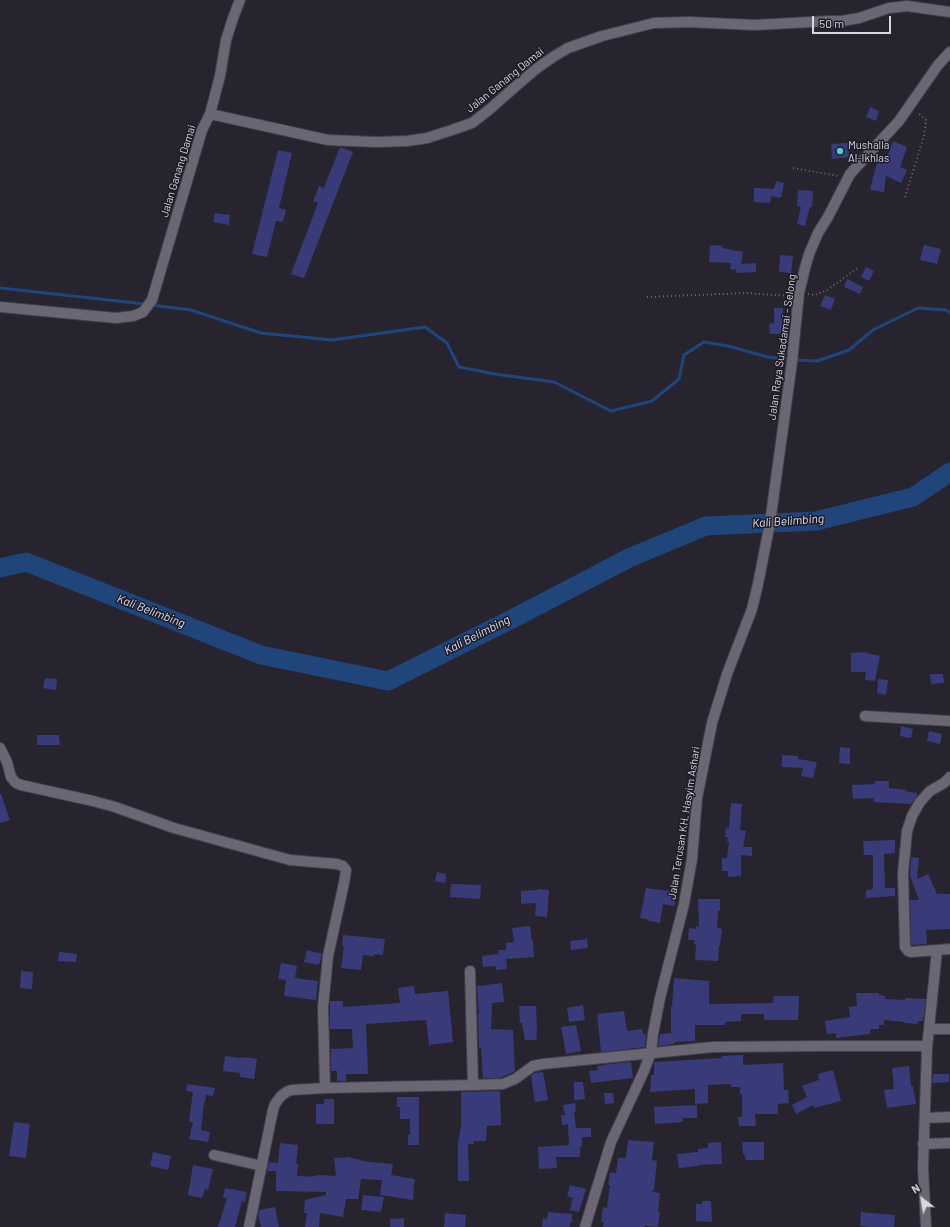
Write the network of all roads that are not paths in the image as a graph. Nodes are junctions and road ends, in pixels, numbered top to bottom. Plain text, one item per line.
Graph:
1 (240, 0) edge
2 (950, 12) edge
3 (950, 52) edge
4 (210, 114) junction
5 (0, 307) edge
6 (770, 527) joint
7 (865, 716) dead end
8 (950, 720) edge
9 (0, 748) edge
10 (950, 777) edge
11 (950, 948) edge
12 (937, 950) junction
13 (470, 971) dead end
14 (929, 1029) junction
15 (950, 1029) edge
16 (927, 1048) junction
17 (650, 1052) junction
18 (473, 1085) junction
19 (325, 1088) junction
20 (950, 1117) edge
21 (924, 1118) junction
22 (950, 1143) edge
23 (923, 1144) junction
24 (214, 1155) dead end
25 (262, 1166) junction
26 (248, 1227) edge
27 (584, 1227) edge
28 (926, 1227) edge

1 - 4 street
2 - 4 street, Jalan Ganang Damai
3 - 6 street, Jalan Raya Sukadamai - Selong
4 - 5 street, Jalan Ganang Damai
6 - 17 street, Jalan Terusan KH. Hasyim Ashari
7 - 8 street
9 - 19 street
10 - 12 street
11 - 12 street
12 - 14 street
13 - 18 street
14 - 15 street
14 - 16 street
16 - 17 street
16 - 21 street
17 - 18 street
17 - 27 street, Jalan Terusan KH. Hasyim Ashari
18 - 19 street
19 - 25 street
20 - 21 street
21 - 23 street
22 - 23 street
23 - 28 street
24 - 25 street
25 - 26 street

